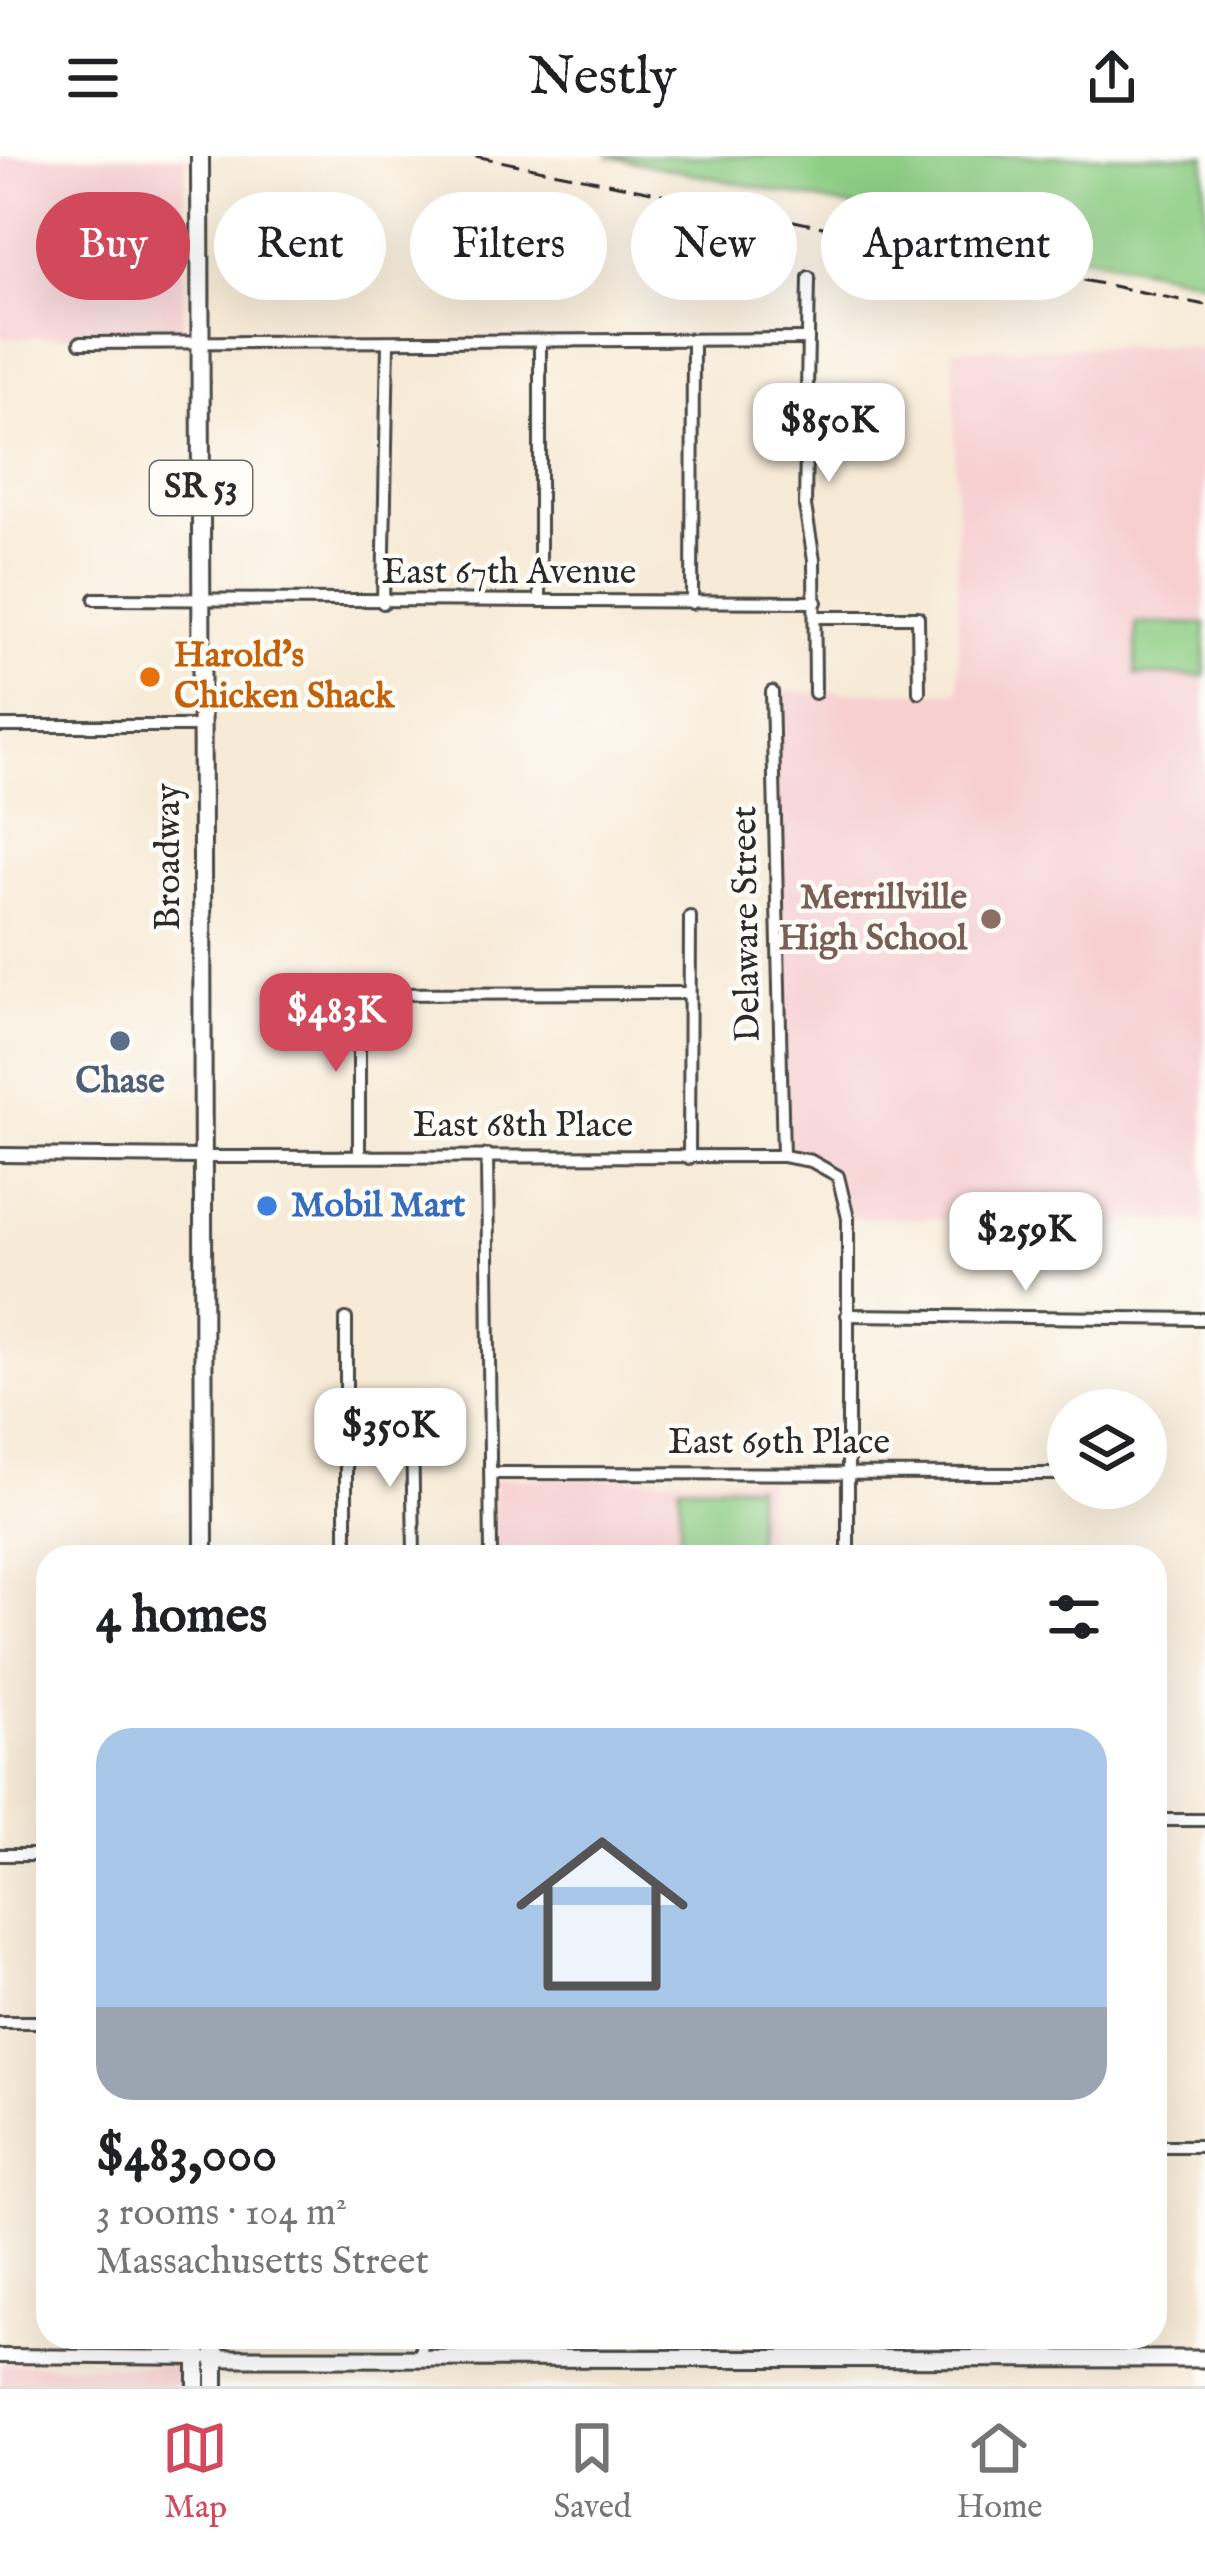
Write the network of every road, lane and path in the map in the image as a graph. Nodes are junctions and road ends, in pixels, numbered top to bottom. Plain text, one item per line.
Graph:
1 (200, 156) edge
2 (808, 277) dead end
3 (808, 339) junction
4 (693, 340) junction
5 (540, 341) junction
6 (201, 342) junction
7 (388, 342) junction
8 (80, 343) dead end
9 (95, 598) dead end
10 (540, 601) junction
11 (202, 602) junction
12 (816, 602) junction
13 (383, 603) junction
14 (692, 603) junction
15 (816, 617) junction
16 (772, 692) dead end
17 (815, 692) dead end
18 (919, 692) dead end
19 (0, 726) edge
20 (202, 726) junction
21 (690, 916) dead end
22 (688, 993) junction
23 (0, 1155) edge
24 (487, 1155) junction
25 (203, 1156) junction
26 (359, 1156) junction
27 (782, 1156) junction
28 (689, 1158) junction
29 (847, 1315) junction
30 (346, 1319) dead end
31 (1205, 1319) edge
32 (412, 1423) dead end
33 (847, 1472) junction
34 (491, 1473) junction
35 (1047, 1474) edge
36 (205, 1545) edge
37 (346, 1545) edge
38 (414, 1545) edge
39 (491, 1545) edge
40 (848, 1545) edge
41 (1167, 1820) edge
42 (1205, 1820) edge
43 (0, 1855) edge
44 (36, 1856) edge
45 (0, 2022) edge
46 (36, 2022) edge
47 (1167, 2146) edge
48 (1205, 2146) edge
49 (202, 2349) edge
50 (209, 2349) edge
51 (421, 2349) edge
52 (1050, 2349) edge
53 (0, 2356) edge
54 (1050, 2356) junction
55 (421, 2357) junction
56 (206, 2358) junction
57 (1205, 2359) edge
58 (197, 2386) edge
59 (214, 2386) edge

1 - 6 main road, Broadway / SR 53
2 - 3 street
3 - 4 street
3 - 12 street
4 - 5 street
4 - 14 street
5 - 7 street
5 - 10 street
6 - 7 street
6 - 8 street
6 - 11 main road, Broadway / SR 53
7 - 13 street
9 - 11 street, East 67th Avenue
10 - 13 street, East 67th Avenue
10 - 14 street, East 67th Avenue
11 - 13 street, East 67th Avenue
11 - 20 main road, Broadway / SR 53
12 - 14 street, East 67th Avenue
12 - 15 street
15 - 17 street
15 - 18 street
16 - 27 street, Delaware Street
19 - 20 street
20 - 25 main road, Broadway / SR 53
21 - 22 street
22 - 26 street
22 - 28 street
23 - 25 street
24 - 26 street, East 68th Place
24 - 28 street, East 68th Place
24 - 34 street
25 - 26 street, East 68th Place
25 - 36 main road, Broadway / SR 53
27 - 28 street, East 68th Place
27 - 29 street, East 68th Place
29 - 31 street
29 - 33 street
30 - 37 street
32 - 38 street
33 - 34 street, East 69th Place
33 - 35 street, East 69th Place
33 - 40 street
34 - 39 street
41 - 42 street
43 - 44 street
45 - 46 street
47 - 48 street
49 - 56 main road
50 - 56 main road
51 - 55 street
52 - 54 street
53 - 56 street
54 - 55 main road
54 - 57 main road
55 - 56 main road
56 - 58 main road
56 - 59 main road

